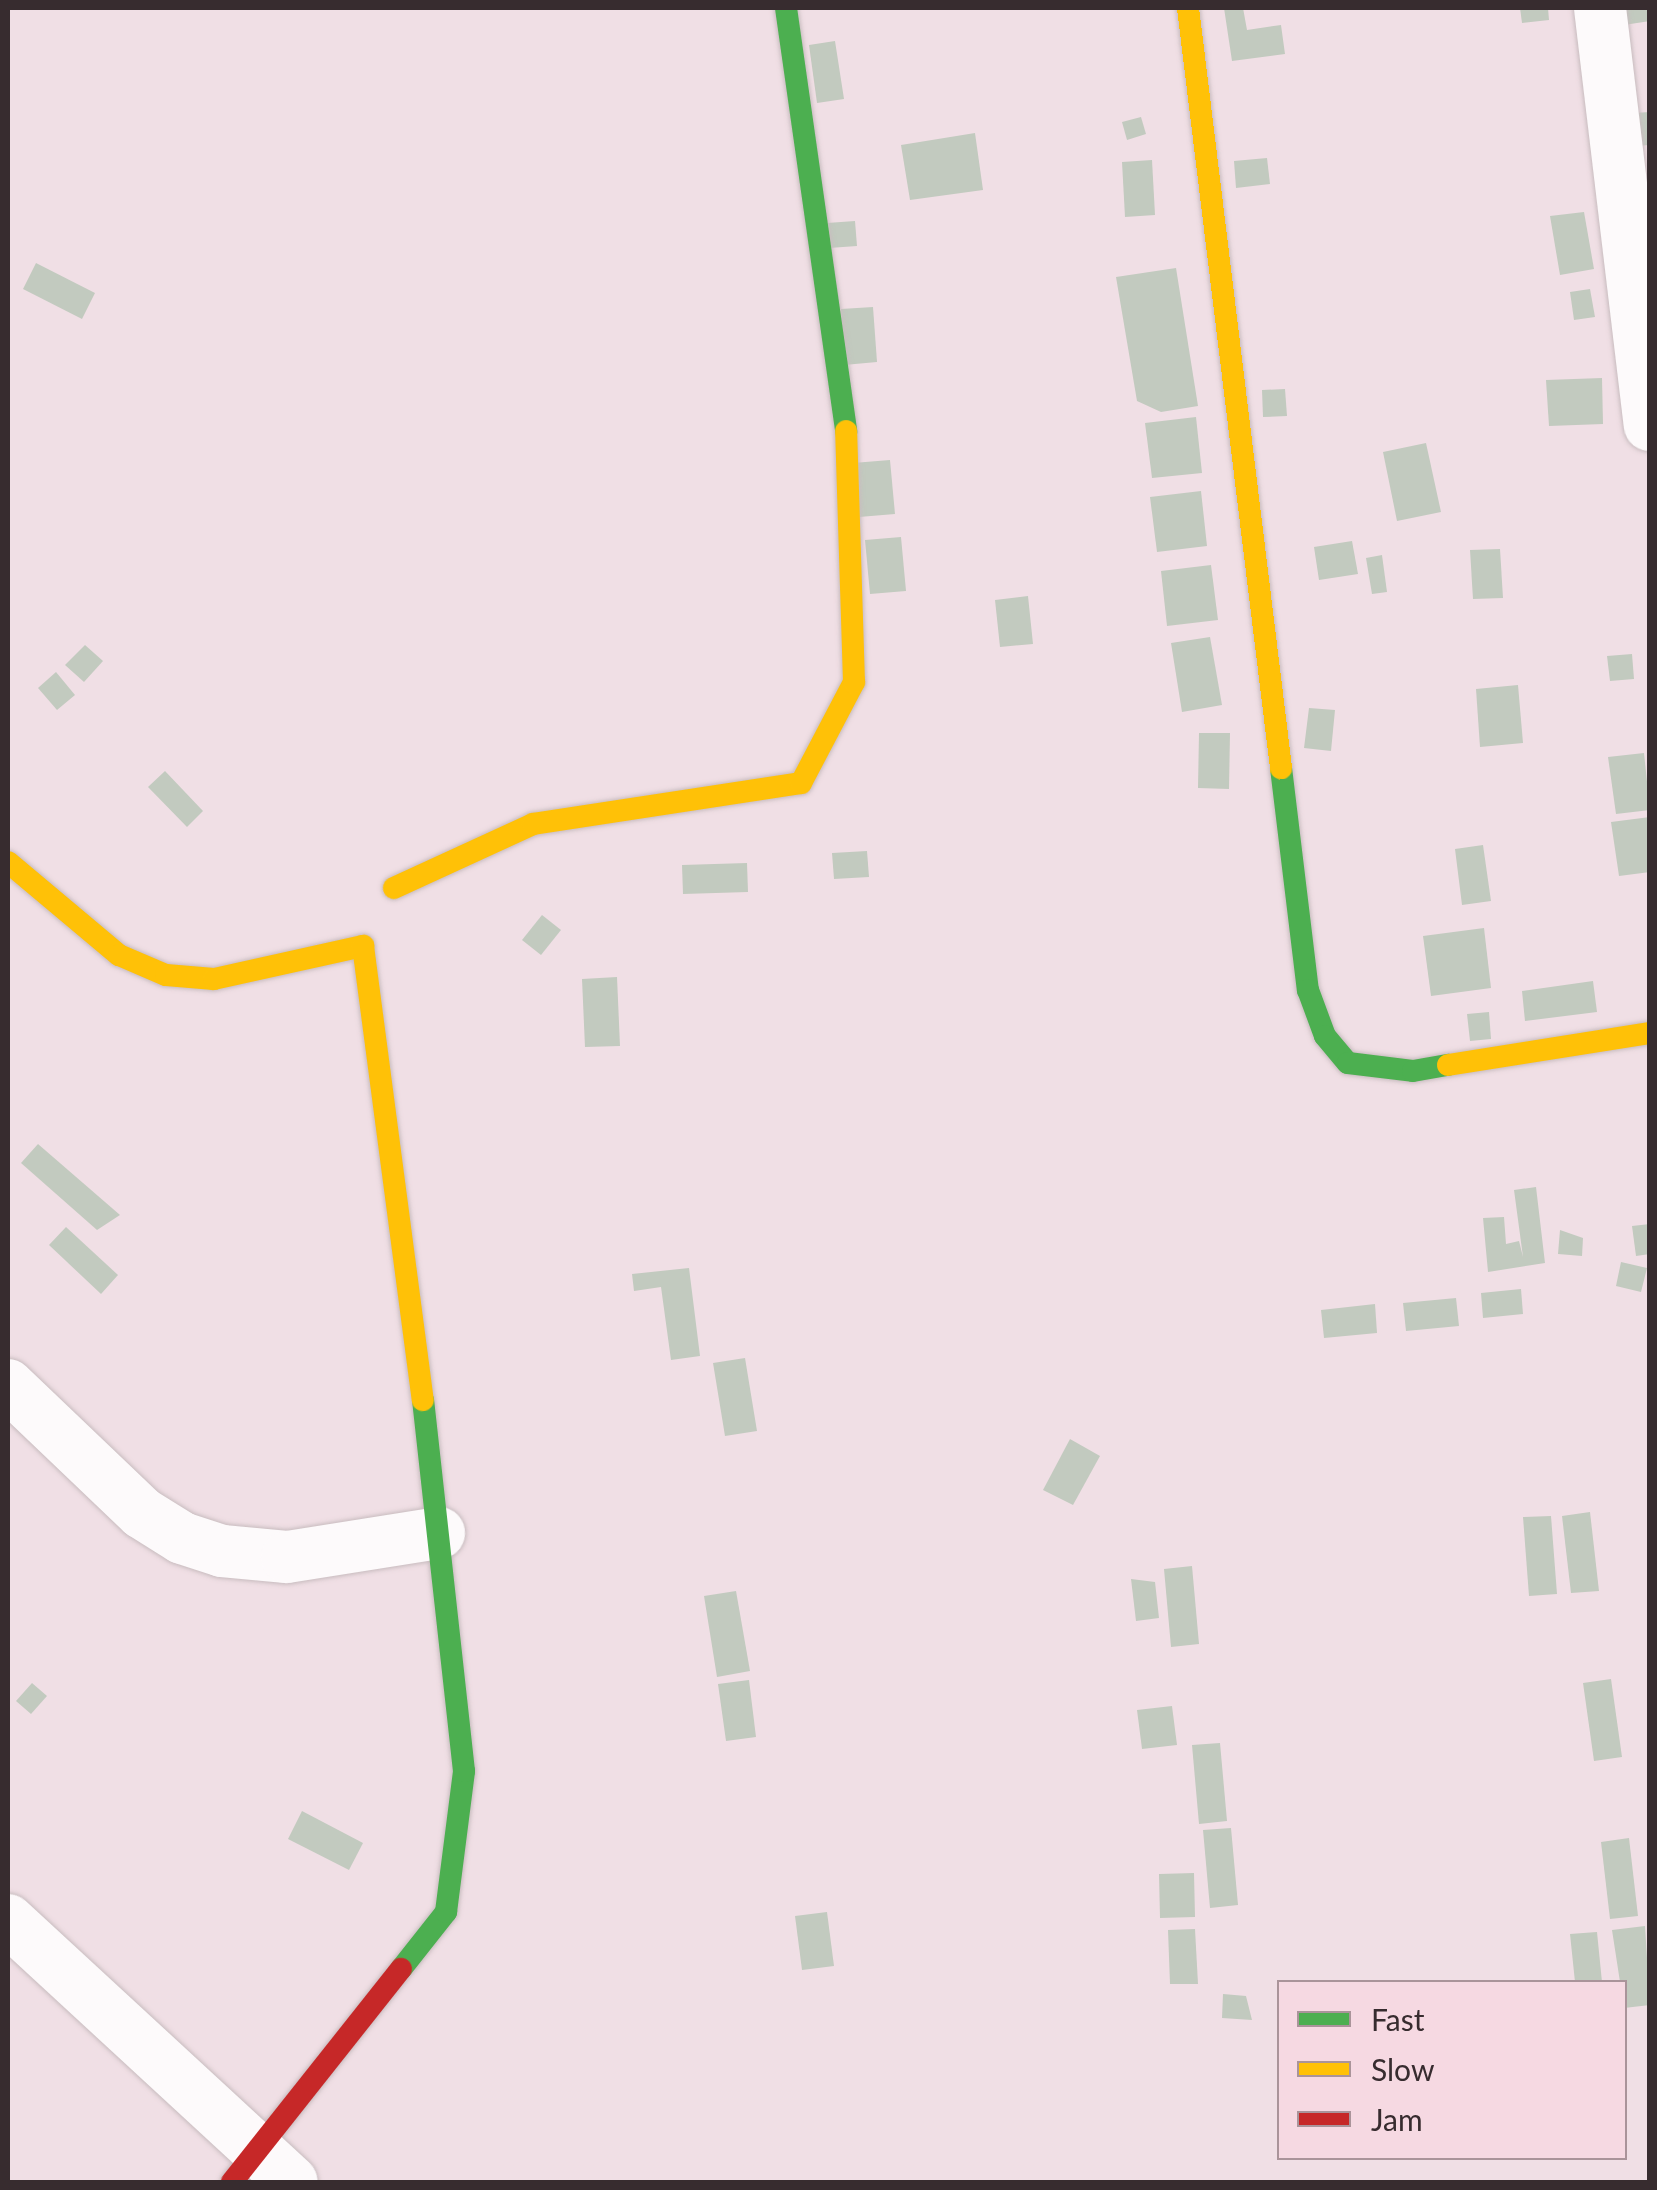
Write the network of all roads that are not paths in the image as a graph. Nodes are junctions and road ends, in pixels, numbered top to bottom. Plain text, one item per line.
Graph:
1 (786, 8) edge
2 (1188, 8) edge
3 (1600, 8) edge
4 (1650, 425) edge
5 (8, 862) edge
6 (394, 888) dead end
7 (1650, 1033) edge
8 (8, 1385) edge
9 (439, 1533) junction
10 (8, 1920) edge
11 (261, 2172) edge

1 - 6 street
2 - 7 street
3 - 4 street
5 - 9 street
8 - 9 street
9 - 11 street
10 - 11 street

